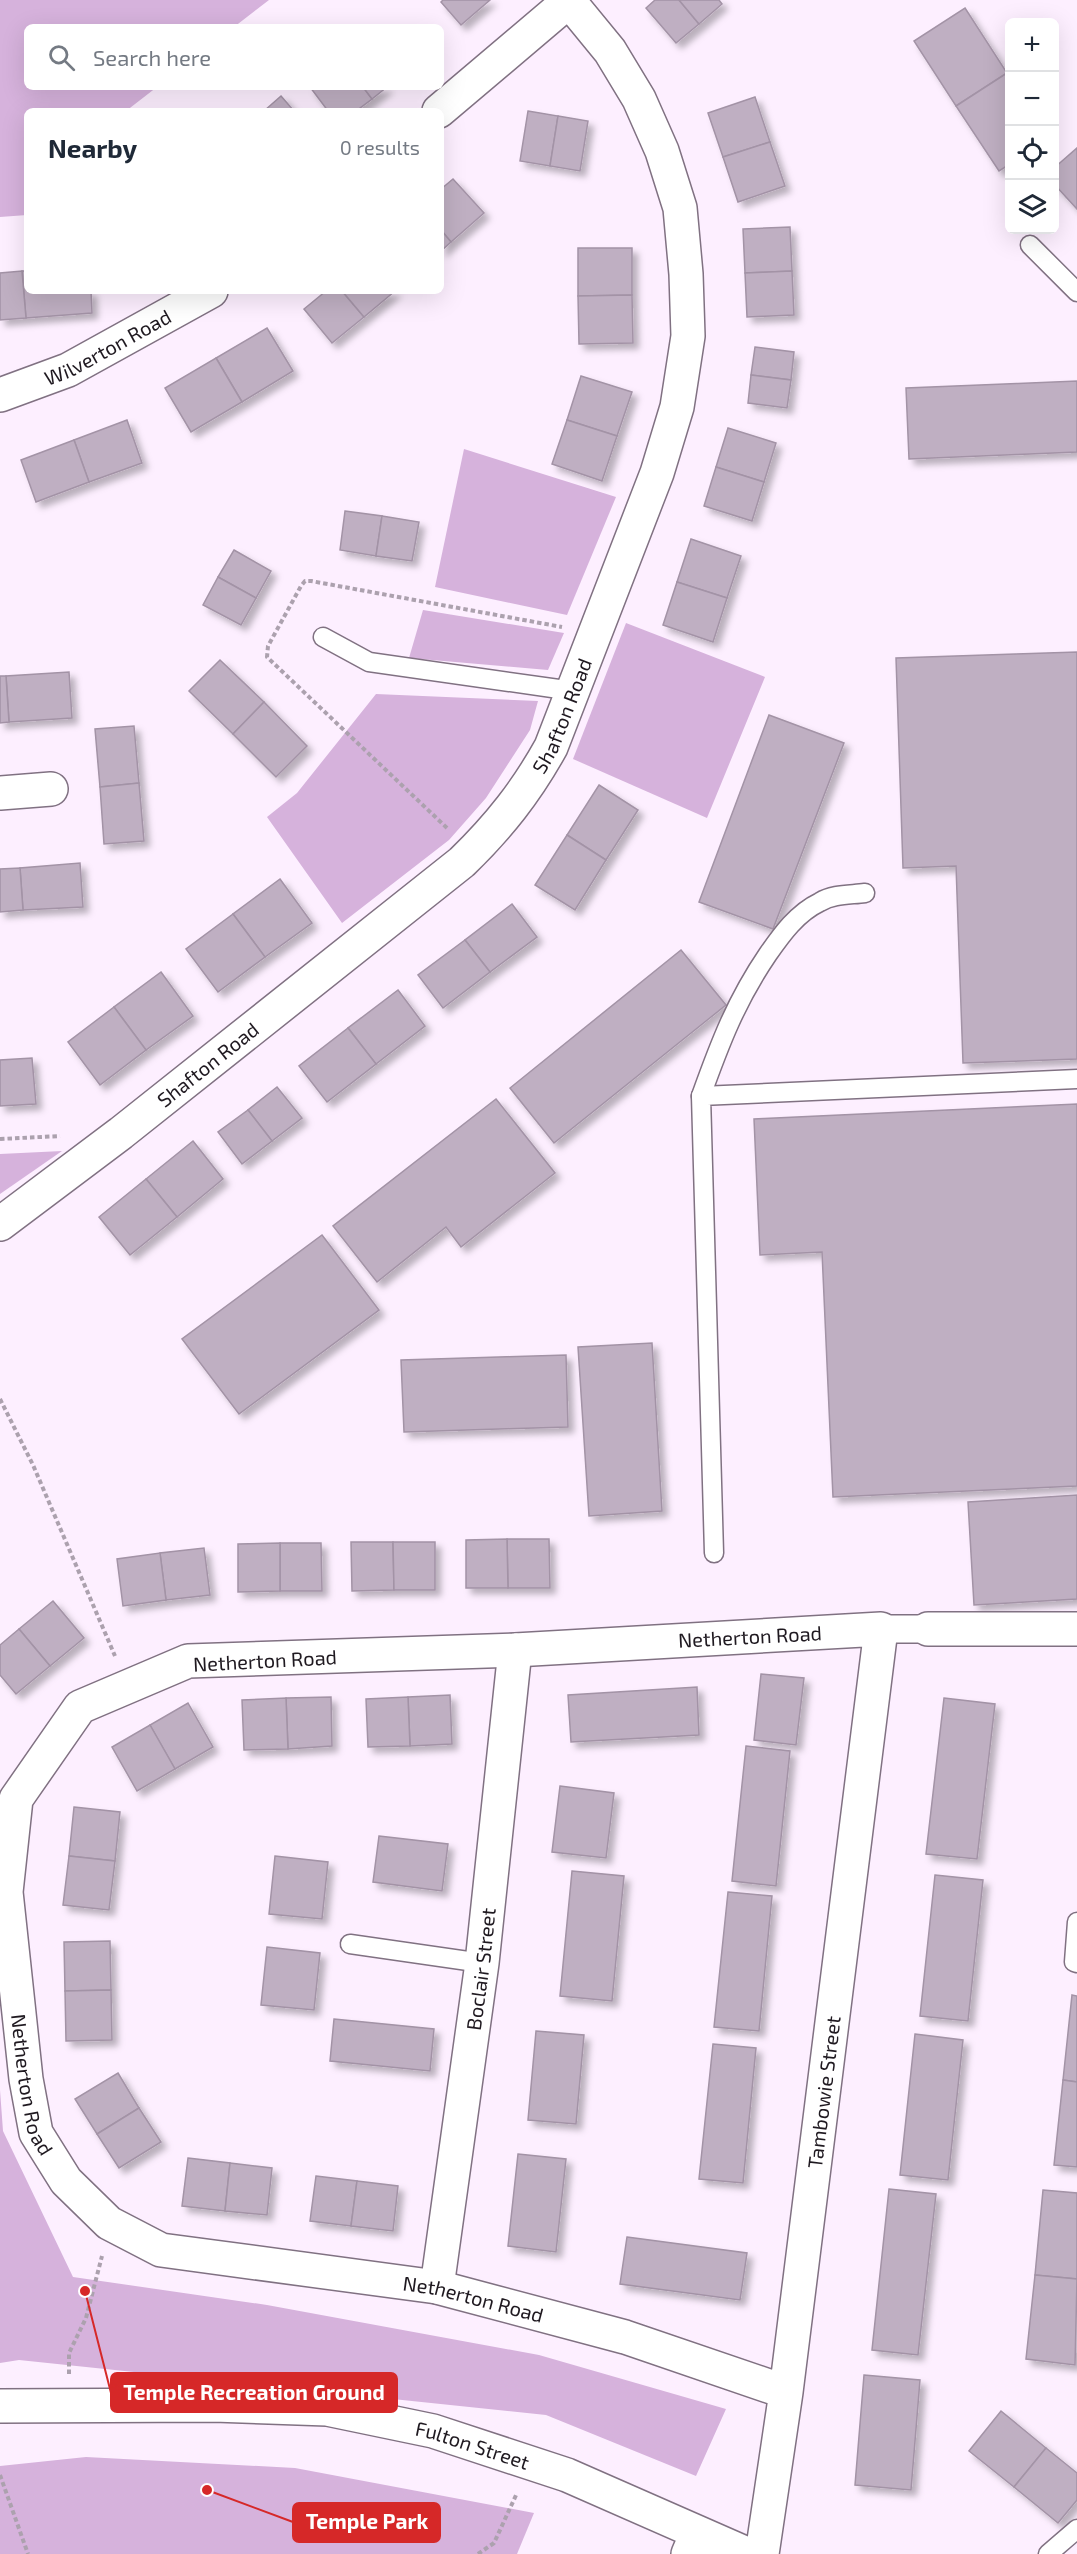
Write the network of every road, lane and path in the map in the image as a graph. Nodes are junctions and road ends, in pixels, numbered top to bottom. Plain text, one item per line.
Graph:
1 (569, 0) edge
2 (443, 108) edge
3 (1030, 245) dead end
4 (1077, 292) edge
5 (206, 294) edge
6 (0, 395) edge
7 (323, 637) dead end
8 (573, 691) junction
9 (51, 789) dead end
10 (0, 793) edge
11 (865, 893) dead end
12 (1077, 1079) edge
13 (701, 1096) junction
14 (0, 1224) edge
15 (0, 1400) edge
16 (714, 1553) dead end
17 (881, 1629) junction
18 (928, 1629) joint
19 (1077, 1629) edge
20 (515, 1650) junction
21 (128, 1687) junction
22 (1077, 1922) edge
23 (350, 1944) dead end
24 (482, 1963) junction
25 (1077, 1963) edge
26 (109, 2223) junction
27 (437, 2287) junction
28 (69, 2353) dead end
29 (786, 2392) junction
30 (14, 2405) edge
31 (530, 2463) junction
32 (0, 2475) edge
33 (1077, 2529) edge
34 (693, 2543) edge
35 (28, 2554) edge
36 (478, 2554) edge
37 (747, 2554) edge
38 (762, 2554) edge
39 (1048, 2554) edge

1 - 2 street
1 - 8 street, Shafton Road
3 - 4 lane
5 - 6 street, Wilverton Road
7 - 8 lane
8 - 14 street, Shafton Road
9 - 10 street
11 - 13 lane
12 - 13 lane
13 - 16 lane
15 - 21 path
17 - 18 street, Netherton Road
17 - 20 street, Netherton Road
17 - 29 street, Tambowie Street
18 - 19 street, Netherton Road
20 - 21 street, Netherton Road
20 - 24 street, Boclair Street
21 - 26 street, Netherton Road
22 - 25 lane
23 - 24 lane
24 - 27 street, Boclair Street
26 - 27 street, Netherton Road
26 - 28 path
27 - 29 street, Netherton Road
29 - 38 street, Tambowie Street
30 - 31 street, Fulton Street
31 - 34 street, Fulton Street
31 - 36 path
32 - 35 path
33 - 39 lane
34 - 37 street, Fulton Street

